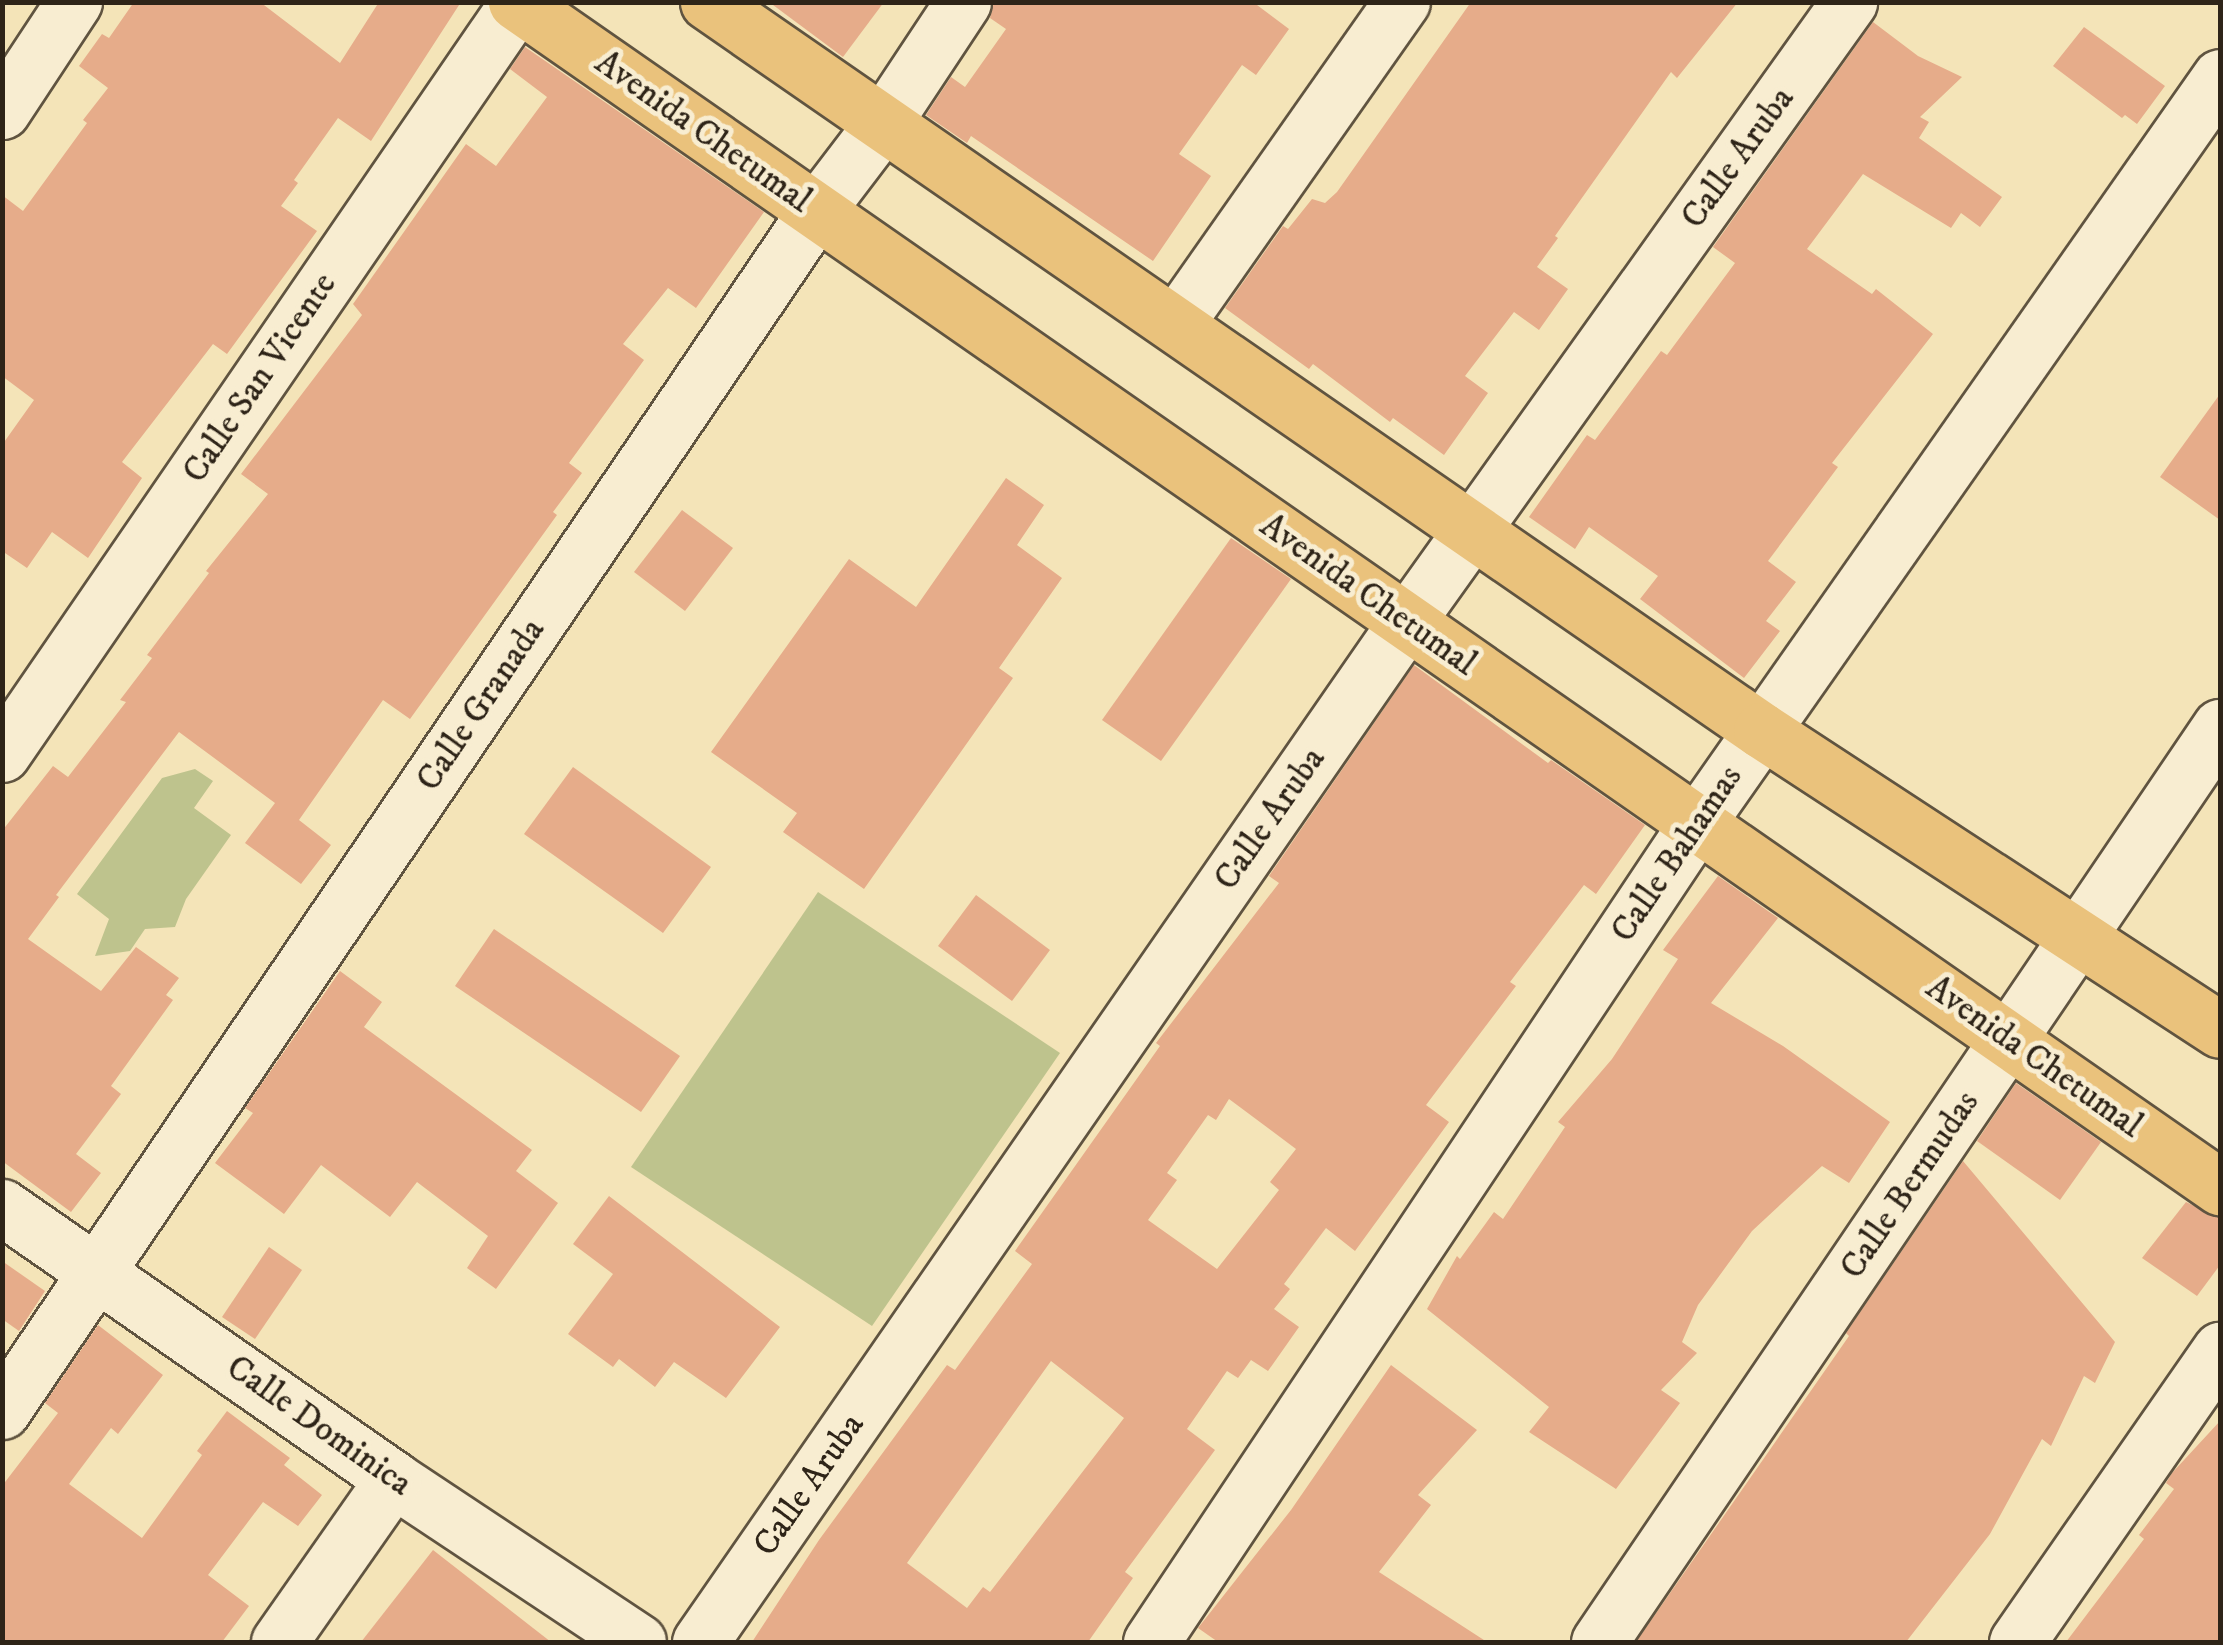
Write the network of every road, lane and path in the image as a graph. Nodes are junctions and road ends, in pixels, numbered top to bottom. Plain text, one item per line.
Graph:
1 (74, 2) edge
2 (708, 2) edge
3 (963, 2) edge
4 (1402, 2) edge
5 (1849, 2) edge
6 (517, 3) edge
7 (2220, 76) edge
8 (2, 112) edge
9 (883, 123) junction
10 (816, 210) junction
11 (1176, 323) junction
12 (1472, 531) junction
13 (1407, 621) junction
14 (2220, 727) edge
15 (1761, 730) junction
16 (2, 754) edge
17 (1697, 822) junction
18 (2080, 939) junction
19 (2220, 1030) edge
20 (2010, 1040) junction
21 (2220, 1186) edge
22 (2, 1207) edge
23 (98, 1270) junction
24 (2220, 1350) edge
25 (2, 1411) edge
26 (392, 1479) junction
27 (279, 1642) edge
28 (638, 1642) edge
29 (700, 1642) edge
30 (1151, 1642) edge
31 (1598, 1642) edge
32 (2018, 1642) edge

1 - 8 street
2 - 9 main road
3 - 9 street, Calle Granada
4 - 11 street
5 - 12 street, Calle Aruba
6 - 10 main road, Avenida Chetumal
6 - 16 street, Calle San Vicente
7 - 15 street, Calle Bahamas
9 - 10 street, Calle Granada
9 - 11 main road
10 - 13 main road, Avenida Chetumal
10 - 23 street, Calle Granada
11 - 12 main road
12 - 13 street, Calle Aruba
12 - 15 main road
13 - 17 main road, Avenida Chetumal
13 - 29 street, Calle Aruba
14 - 18 street, Calle Bermudas
15 - 17 street, Calle Bahamas
15 - 18 main road
17 - 20 main road, Avenida Chetumal
17 - 30 street, Calle Bahamas
18 - 19 main road
18 - 20 street, Calle Bermudas
20 - 21 main road, Avenida Chetumal
20 - 31 street, Calle Bermudas
22 - 23 street, Calle Dominica
23 - 25 street, Calle Granada
23 - 26 street, Calle Dominica
24 - 32 street
26 - 27 street
26 - 28 street, Calle Dominica

